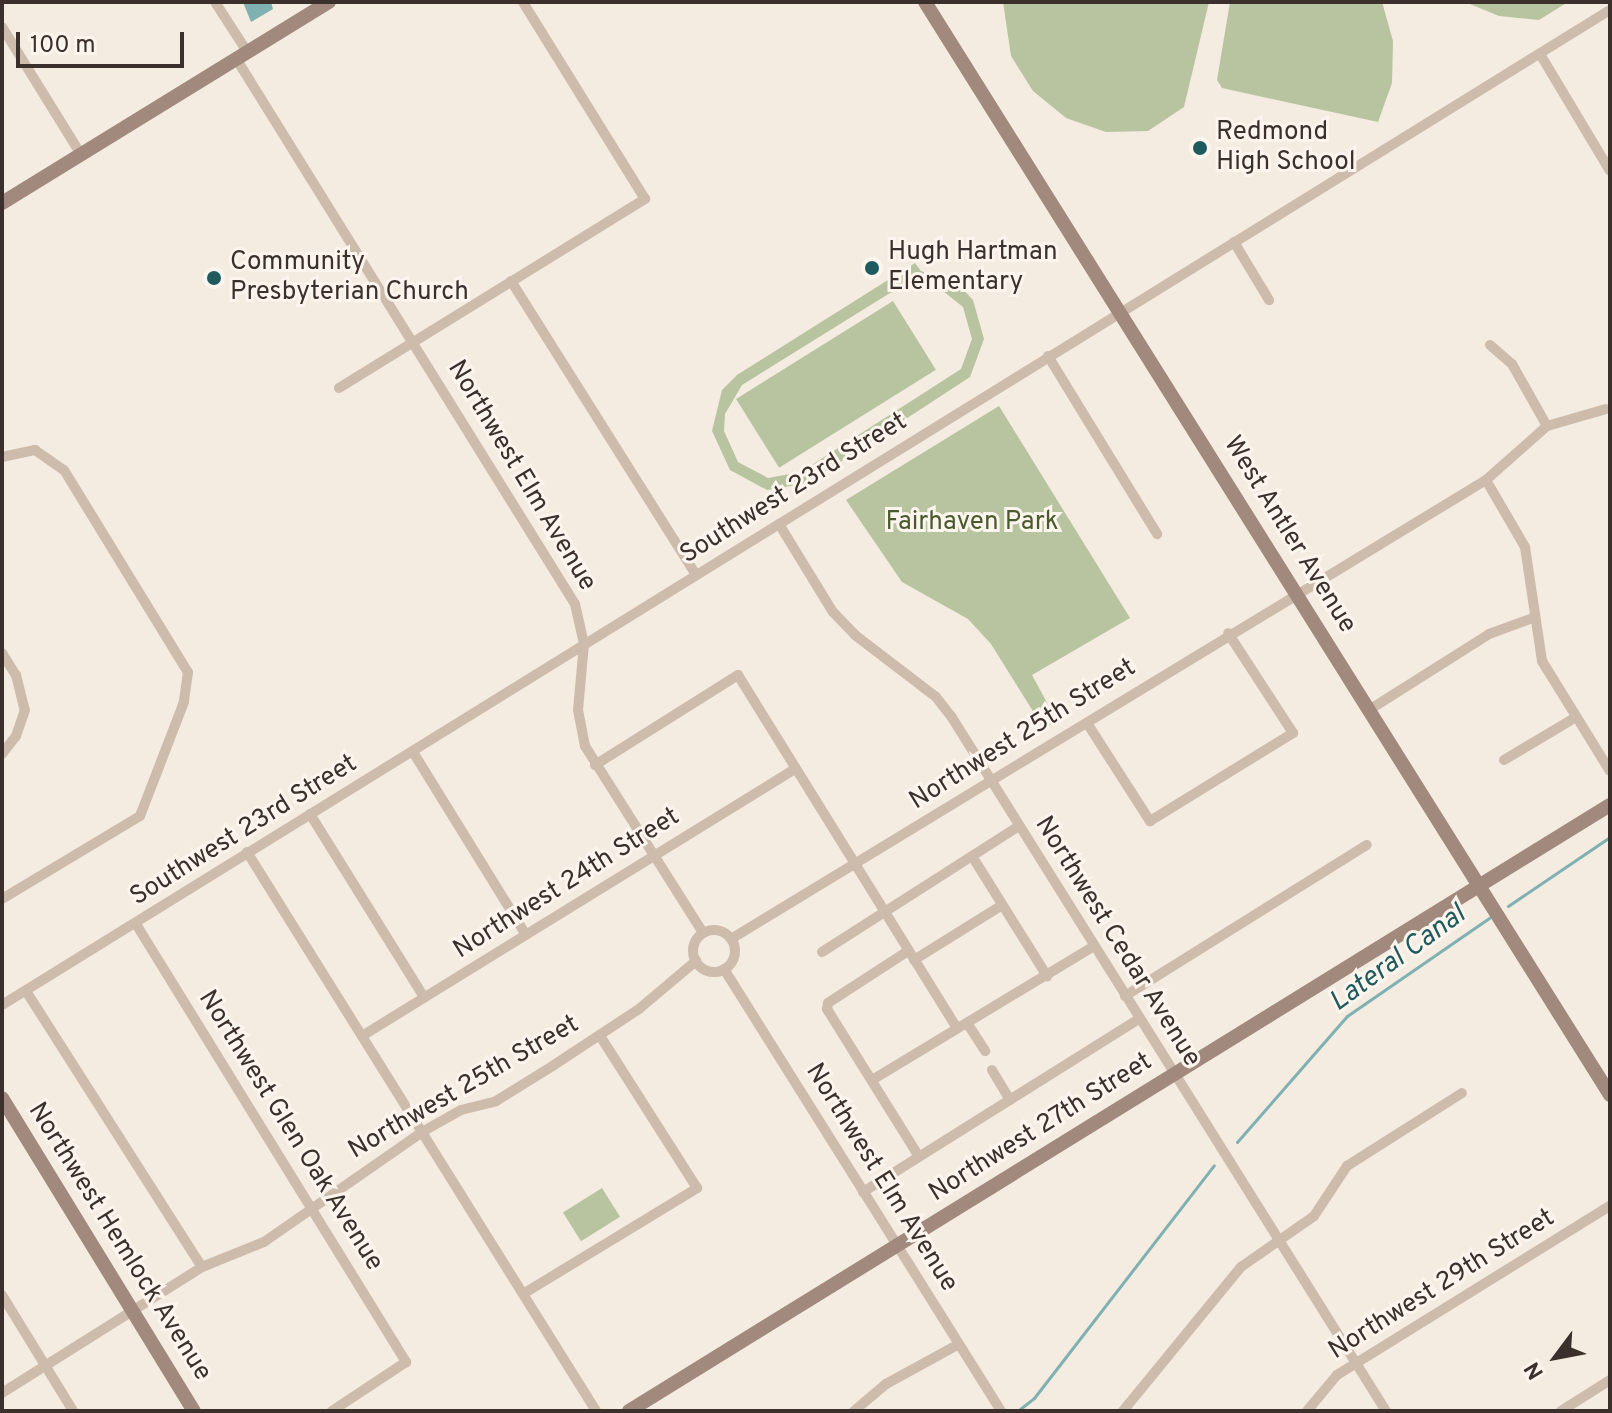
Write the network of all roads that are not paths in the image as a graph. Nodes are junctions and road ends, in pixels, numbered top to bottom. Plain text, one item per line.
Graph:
1 (215, 2) edge
2 (329, 2) edge
3 (523, 2) edge
4 (925, 2) edge
5 (1610, 10) edge
6 (2, 27) edge
7 (1540, 54) junction
8 (242, 56) junction
9 (80, 153) junction
10 (1610, 171) edge
11 (2, 203) edge
12 (1234, 242) junction
13 (511, 281) junction
14 (1269, 300) dead end
15 (1120, 311) junction
16 (413, 342) junction
17 (1490, 345) dead end
18 (1048, 356) junction
19 (339, 388) dead end
20 (1606, 409) dead end
21 (1547, 426) junction
22 (2, 457) edge
23 (1486, 480) junction
24 (779, 524) junction
25 (1157, 534) dead end
26 (696, 575) junction
27 (1296, 592) junction
28 (1533, 618) junction
29 (1228, 633) junction
30 (584, 644) junction
31 (2, 653) edge
32 (1369, 710) junction
33 (1576, 717) junction
34 (1087, 723) junction
35 (413, 752) junction
36 (2, 754) edge
37 (1504, 760) dead end
38 (595, 765) junction
39 (795, 769) junction
40 (1610, 771) edge
41 (991, 781) junction
42 (1610, 805) edge
43 (310, 814) junction
44 (1019, 826) junction
45 (1367, 845) dead end
46 (247, 852) junction
47 (972, 856) junction
48 (653, 857) junction
49 (854, 864) junction
50 (1479, 886) junction
51 (2, 899) edge
52 (1002, 905) junction
53 (885, 913) junction
54 (136, 924) junction
55 (703, 933) junction
56 (526, 935) junction
57 (731, 939) junction
58 (1094, 946) junction
59 (822, 952) dead end
60 (911, 955) junction
61 (696, 961) junction
62 (724, 969) junction
63 (1047, 976) junction
64 (26, 991) junction
65 (1125, 996) junction
66 (424, 997) junction
67 (2, 1005) edge
68 (1139, 1019) junction
69 (969, 1026) junction
70 (956, 1027) junction
71 (362, 1036) junction
72 (600, 1036) junction
73 (985, 1051) dead end
74 (992, 1070) dead end
75 (1173, 1075) junction
76 (872, 1080) junction
77 (1462, 1093) dead end
78 (1610, 1095) edge
79 (2, 1098) edge
80 (1010, 1100) junction
81 (422, 1132) junction
82 (919, 1157) junction
83 (863, 1192) junction
84 (310, 1205) junction
85 (1610, 1206) edge
86 (1279, 1242) junction
87 (897, 1245) junction
88 (202, 1267) junction
89 (523, 1294) junction
90 (2, 1295) edge
91 (133, 1312) junction
92 (959, 1344) junction
93 (1356, 1363) junction
94 (45, 1365) junction
95 (1610, 1380) edge
96 (2, 1393) edge
97 (73, 1411) edge
98 (194, 1411) edge
99 (332, 1411) edge
100 (596, 1411) edge
101 (629, 1411) edge
102 (854, 1411) edge
103 (1001, 1411) edge
104 (1123, 1411) edge
105 (1307, 1411) edge
106 (1386, 1411) edge
107 (1561, 1411) edge

1 - 8 street, Northwest Elm Avenue
2 - 8 street
3 - 13 street
4 - 15 street, West Antler Avenue
5 - 7 street, Southwest 23rd Street
6 - 9 street
7 - 10 street
7 - 12 street, Southwest 23rd Street
8 - 9 street
8 - 16 street, Northwest Elm Avenue
9 - 11 street
12 - 14 street
12 - 15 street, Southwest 23rd Street
13 - 16 street
13 - 26 street
15 - 18 street, Southwest 23rd Street
15 - 27 street, West Antler Avenue
16 - 19 street
16 - 30 street, Northwest Elm Avenue
17 - 21 street
18 - 24 street, Southwest 23rd Street
18 - 25 street
20 - 21 street
21 - 23 street, Northwest 25th Street
22 - 51 street
23 - 27 street, Northwest 25th Street
23 - 28 street
24 - 26 street, Southwest 23rd Street
24 - 41 street, Northwest Cedar Avenue
26 - 30 street, Southwest 23rd Street
27 - 29 street, Northwest 25th Street
27 - 32 street, West Antler Avenue
28 - 32 street
28 - 33 street
29 - 34 street, Northwest 25th Street
29 - 34 street
30 - 35 street, Southwest 23rd Street
30 - 38 street, Northwest Elm Avenue
31 - 36 street
32 - 50 street, West Antler Avenue
33 - 37 street
33 - 40 street
34 - 41 street, Northwest 25th Street
35 - 43 street, Southwest 23rd Street
35 - 56 street
38 - 39 street
38 - 48 street, Northwest Elm Avenue
39 - 48 street, Northwest 24th Street
39 - 49 street
41 - 44 street, Northwest Cedar Avenue
41 - 49 street, Northwest 25th Street
42 - 50 street, Northwest 27th Street
43 - 46 street, Southwest 23rd Street
43 - 66 street
44 - 47 street
44 - 58 street, Northwest Cedar Avenue
45 - 65 street
46 - 54 street, Southwest 23rd Street
46 - 71 street
47 - 52 street
47 - 53 street
48 - 55 street, Northwest Elm Avenue
48 - 56 street, Northwest 24th Street
49 - 53 street
49 - 57 street, Northwest 25th Street
50 - 75 street, Northwest 27th Street
50 - 78 street, West Antler Avenue
52 - 60 street
52 - 63 street
53 - 59 street
53 - 60 street
54 - 64 street, Southwest 23rd Street
54 - 84 street, Northwest Glen Oak Avenue
55 - 57 street
55 - 61 street
56 - 66 street, Northwest 24th Street
57 - 62 street
58 - 63 street
58 - 65 street, Northwest Cedar Avenue
60 - 70 street
60 - 76 street
61 - 62 street
61 - 72 street, Northwest 25th Street
62 - 83 street, Northwest Elm Avenue
63 - 69 street
64 - 67 street, Southwest 23rd Street
64 - 88 street
65 - 68 street, Northwest Cedar Avenue
66 - 71 street, Northwest 24th Street
68 - 75 street, Northwest Cedar Avenue
68 - 80 street
69 - 70 street
69 - 73 street
70 - 76 street
71 - 81 street
72 - 81 street, Northwest 25th Street
72 - 89 street
74 - 80 street
75 - 86 street, Northwest Cedar Avenue
75 - 87 street, Northwest 27th Street
76 - 82 street
77 - 86 street
79 - 91 street, Northwest Hemlock Avenue
80 - 82 street
81 - 84 street, Northwest 25th Street
81 - 89 street
82 - 83 street
83 - 87 street, Northwest Elm Avenue
84 - 88 street, Northwest 25th Street
84 - 99 street, Northwest Glen Oak Avenue
85 - 93 street, Northwest 29th Street
86 - 93 street, Northwest Cedar Avenue
86 - 104 street
87 - 92 street, Northwest Elm Avenue
87 - 101 street, Northwest 27th Street
88 - 91 street, Northwest 25th Street
89 - 100 street
90 - 94 street
91 - 94 street, Northwest 25th Street
91 - 98 street, Northwest Hemlock Avenue
92 - 102 street
92 - 103 street, Northwest Elm Avenue
93 - 105 street, Northwest 29th Street
93 - 106 street, Northwest Cedar Avenue
94 - 96 street, Northwest 25th Street
94 - 97 street
95 - 107 street

